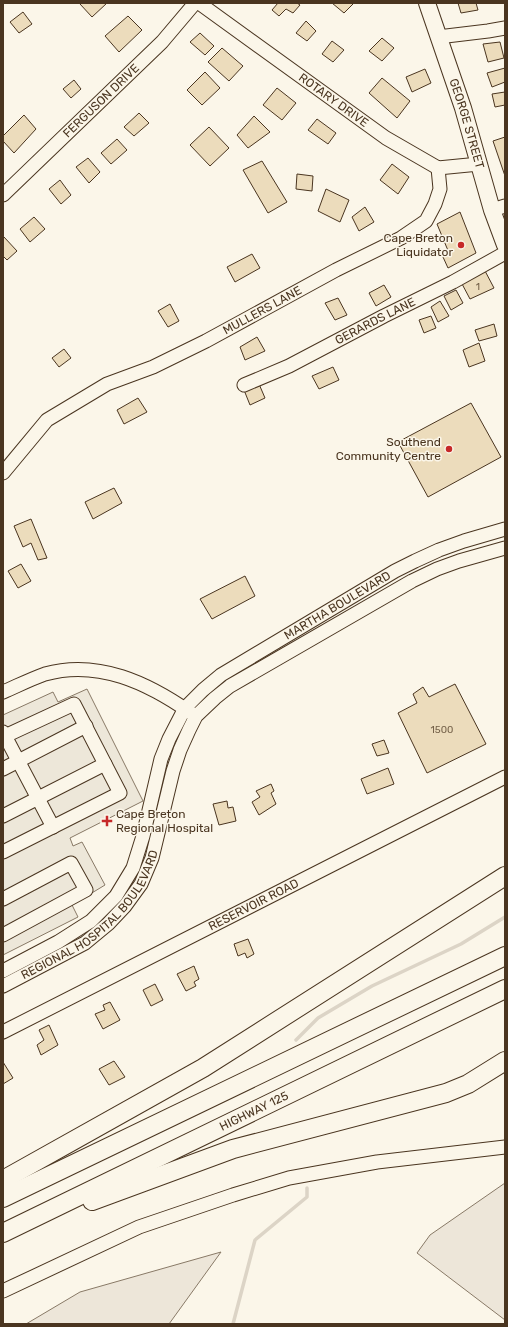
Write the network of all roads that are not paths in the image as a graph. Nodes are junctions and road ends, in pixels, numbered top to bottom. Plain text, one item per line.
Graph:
1 (195, 3) edge
2 (200, 3) edge
3 (427, 3) edge
4 (505, 28) edge
5 (438, 37) junction
6 (479, 164) junction
7 (438, 168) junction
8 (3, 195) edge
9 (498, 208) edge
10 (505, 245) edge
11 (505, 253) edge
12 (244, 385) dead end
13 (3, 473) edge
14 (505, 529) edge
15 (505, 548) edge
16 (298, 629) junction
17 (305, 642) junction
18 (3, 692) edge
19 (185, 708) junction
20 (196, 716) junction
21 (86, 726) junction
22 (4, 735) edge
23 (18, 761) junction
24 (105, 764) junction
25 (3, 769) edge
26 (505, 777) edge
27 (38, 798) junction
28 (3, 816) edge
29 (53, 827) junction
30 (3, 852) edge
31 (505, 876) edge
32 (3, 899) edge
33 (3, 935) edge
34 (505, 956) edge
35 (3, 971) edge
36 (3, 986) edge
37 (505, 990) edge
38 (3, 1032) edge
39 (505, 1061) edge
40 (505, 1147) edge
41 (3, 1180) edge
42 (3, 1198) edge
43 (3, 1233) edge
44 (3, 1291) edge

1 - 8 street, FERGUSON DRIVE
2 - 7 street, ROTARY DRIVE
3 - 5 main road, GEORGE STREET
4 - 5 street
5 - 6 main road, GEORGE STREET
6 - 7 street
6 - 9 main road, GEORGE STREET
7 - 13 street, MULLERS LANE
9 - 10 main road, GEORGE STREET
11 - 12 street, GERARDS LANE
14 - 16 street, MARTHA BOULEVARD
15 - 17 street, MARTHA BOULEVARD
16 - 17 street
16 - 19 street, MARTHA BOULEVARD
17 - 20 street, MARTHA BOULEVARD
18 - 19 street
19 - 20 street
19 - 35 street, REGIONAL HOSPITAL BOULEVARD
20 - 36 street, REGIONAL HOSPITAL BOULEVARD
21 - 22 street
21 - 23 street
21 - 24 street
22 - 23 street
23 - 25 street
23 - 27 street
24 - 27 street
24 - 29 street
26 - 38 street, RESERVOIR ROAD
27 - 28 street
27 - 29 street
29 - 30 street
31 - 41 highway
32 - 33 street
34 - 42 highway
37 - 43 highway, HIGHWAY 125
39 - 43 highway
40 - 44 street

